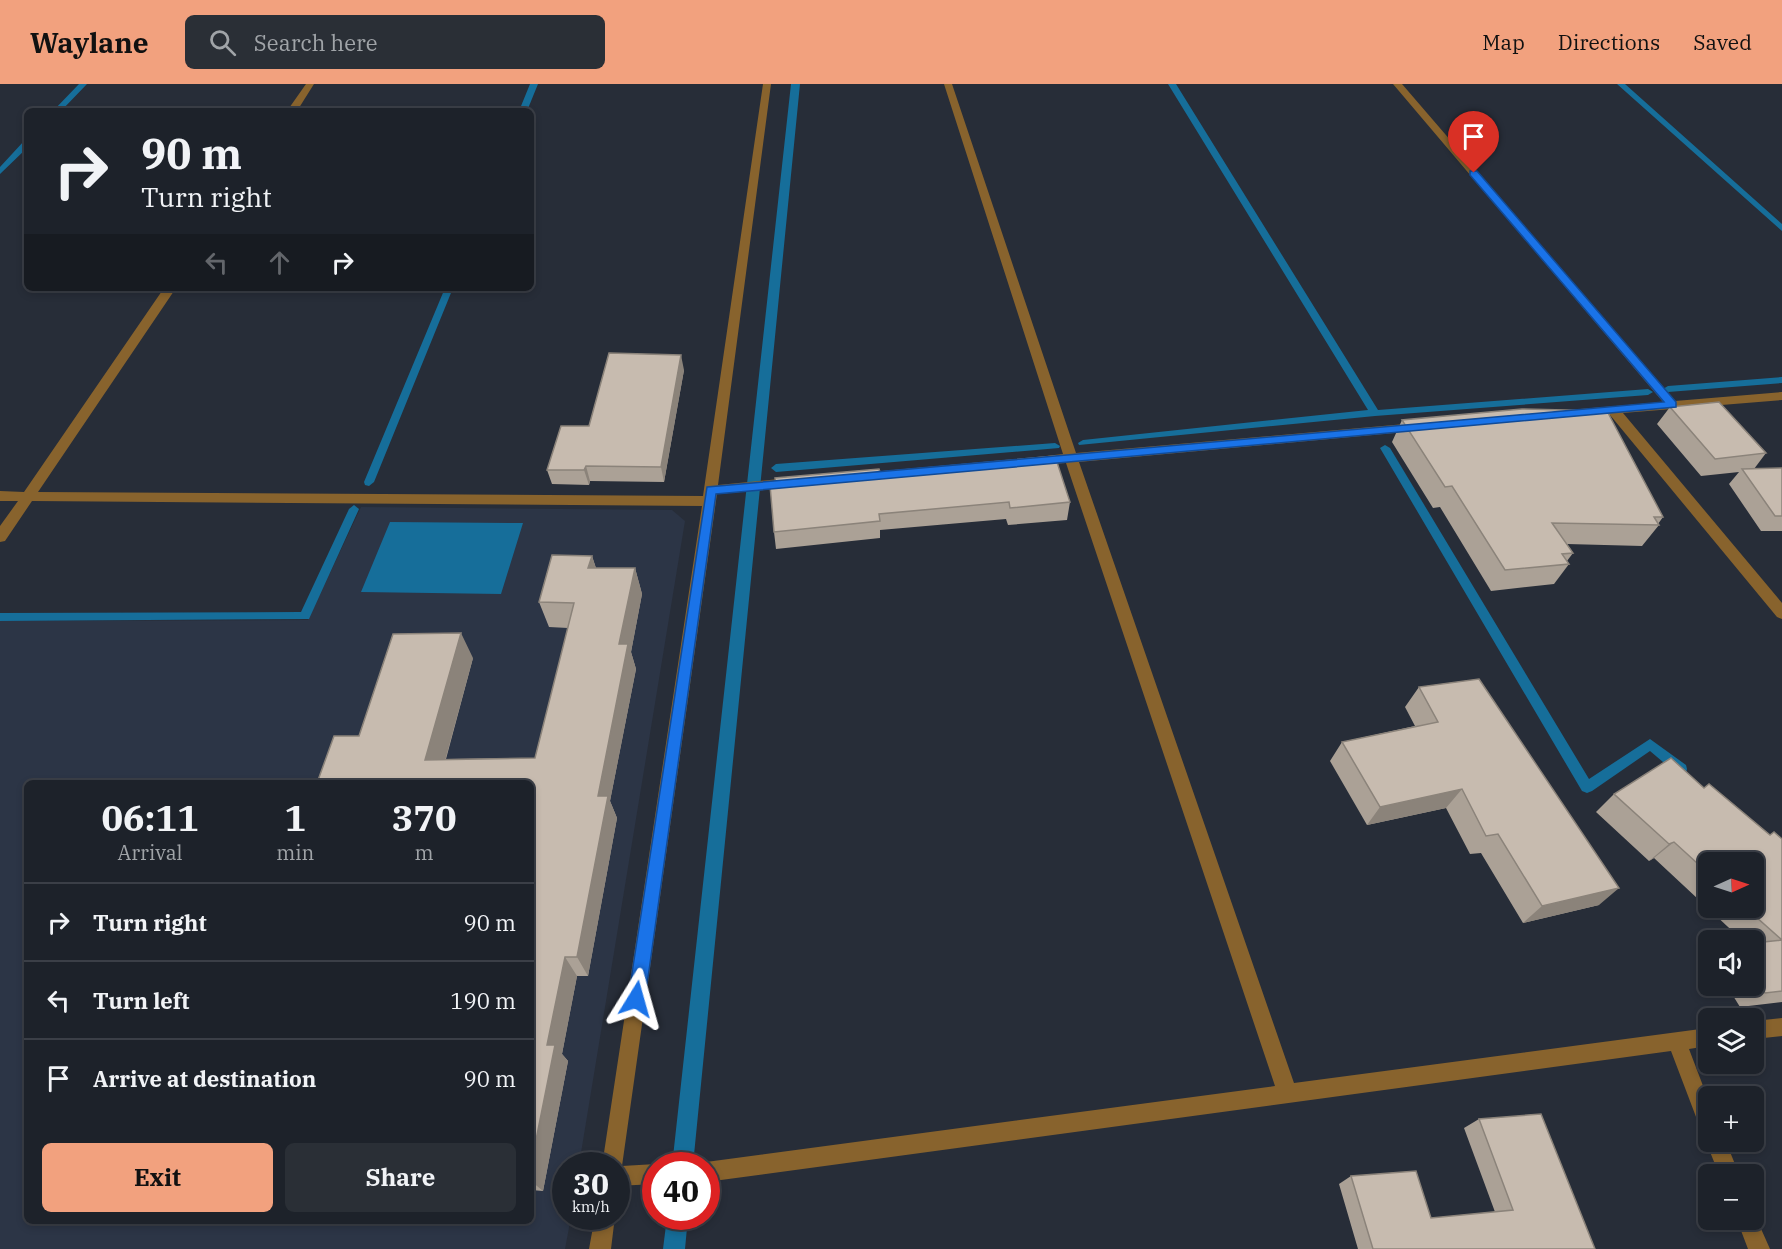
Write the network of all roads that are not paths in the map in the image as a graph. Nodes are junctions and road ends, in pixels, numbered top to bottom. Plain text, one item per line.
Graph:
1 (310, 84) edge
2 (767, 84) edge
3 (948, 84) edge
4 (1397, 84) edge
5 (294, 108) edge
6 (168, 291) edge
7 (1782, 396) edge
8 (1672, 405) junction
9 (1613, 410) junction
10 (1566, 414) edge
11 (1425, 427) edge
12 (1071, 458) junction
13 (1025, 462) edge
14 (806, 482) edge
15 (710, 495) junction
16 (0, 496) edge
17 (27, 496) junction
18 (0, 537) edge
19 (1782, 613) edge
20 (1782, 1026) edge
21 (1764, 1029) edge
22 (1698, 1038) edge
23 (1676, 1041) junction
24 (1288, 1095) junction
25 (1698, 1097) edge
26 (614, 1152) edge
27 (720, 1170) edge
28 (603, 1230) edge
29 (1751, 1230) edge
30 (600, 1249) edge
31 (1759, 1249) edge

1 - 5 street
2 - 15 street
3 - 12 street
4 - 8 street
6 - 17 street
7 - 8 street
8 - 9 street
9 - 10 street
9 - 19 street
11 - 12 street
12 - 13 street
12 - 24 street
14 - 15 street
15 - 17 street
15 - 26 street
16 - 17 street
17 - 18 street
20 - 21 street
22 - 23 street
23 - 24 street
23 - 25 street
24 - 27 street
28 - 30 street
29 - 31 street

